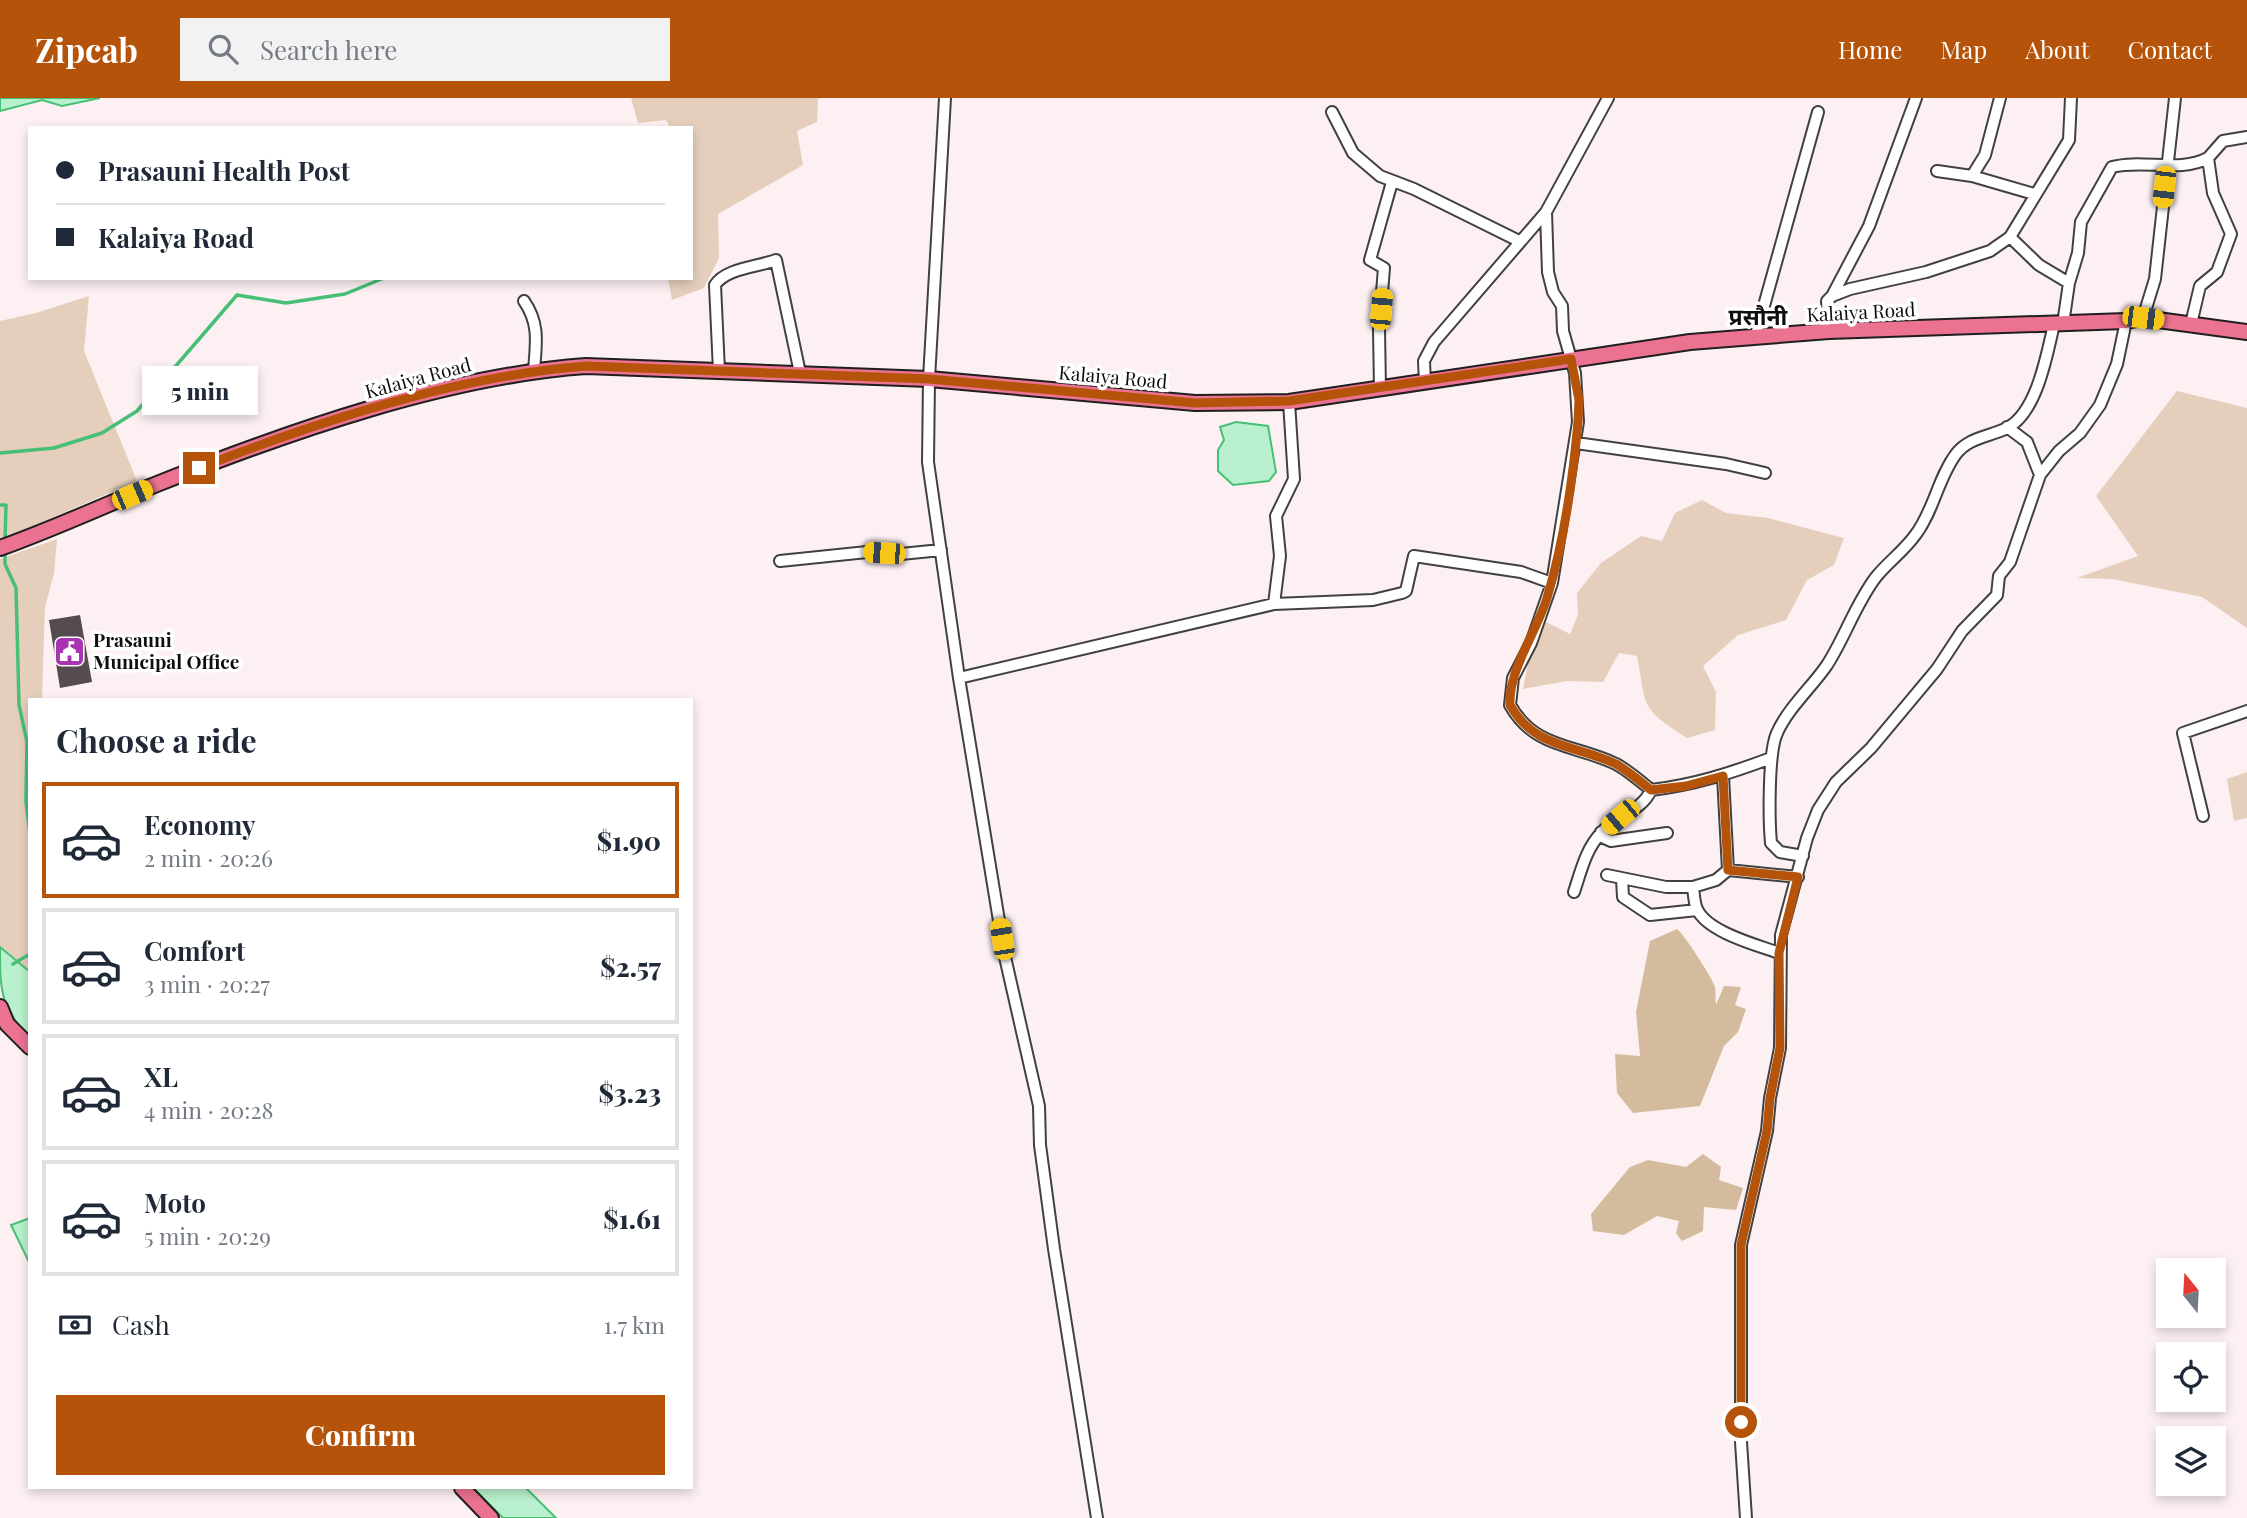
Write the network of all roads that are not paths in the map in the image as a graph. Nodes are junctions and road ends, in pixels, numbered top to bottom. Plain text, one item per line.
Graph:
1 (945, 98) edge
2 (1608, 98) edge
3 (1916, 98) edge
4 (2000, 98) edge
5 (2071, 98) edge
6 (2175, 98) edge
7 (1818, 111) dead end
8 (1332, 112) dead end
9 (2247, 137) edge
10 (2208, 158) junction
11 (2166, 164) junction
12 (1937, 170) dead end
13 (1972, 176) junction
14 (1392, 182) junction
15 (2034, 194) junction
16 (1546, 212) junction
17 (2010, 237) junction
18 (1519, 241) junction
19 (2069, 283) junction
20 (1832, 296) junction
21 (524, 301) dead end
22 (2143, 318) junction
23 (2126, 321) junction
24 (2059, 324) junction
25 (2191, 324) junction
26 (1829, 331) junction
27 (2247, 332) edge
28 (1755, 338) junction
29 (1571, 359) junction
30 (534, 370) junction
31 (719, 371) junction
32 (800, 373) junction
33 (929, 379) junction
34 (1425, 383) junction
35 (1380, 390) junction
36 (1289, 401) junction
37 (2007, 428) junction
38 (1576, 443) junction
39 (1765, 473) dead end
40 (2040, 475) junction
41 (0, 548) edge
42 (942, 550) junction
43 (780, 561) dead end
44 (1552, 583) junction
45 (1274, 604) junction
46 (959, 678) junction
47 (2247, 711) edge
48 (1771, 758) junction
49 (1723, 776) junction
50 (1651, 790) junction
51 (2203, 816) dead end
52 (1601, 832) junction
53 (1667, 833) dead end
54 (1803, 856) junction
55 (1728, 870) junction
56 (1607, 875) dead end
57 (1798, 877) junction
58 (1622, 879) junction
59 (1693, 887) junction
60 (1574, 892) dead end
61 (1697, 910) junction
62 (1779, 953) junction
63 (0, 1007) edge
64 (28, 1045) edge
65 (463, 1489) edge
66 (491, 1518) edge
67 (1097, 1518) edge
68 (1746, 1518) edge

1 - 33 street
2 - 16 street
3 - 20 street
4 - 13 street
5 - 15 street
6 - 11 street
7 - 28 street
8 - 14 street
9 - 10 street
10 - 11 street
10 - 25 street
11 - 19 street
11 - 22 street
12 - 13 street
13 - 15 street
14 - 18 street
14 - 35 street
15 - 17 street
16 - 18 street
16 - 29 street
17 - 19 street
17 - 20 street
18 - 34 street
19 - 24 street
20 - 26 street
21 - 30 street
22 - 23 main road, Kalaiya Road
22 - 25 main road, Kalaiya Road
23 - 24 main road, Kalaiya Road
23 - 40 street
24 - 26 main road, Kalaiya Road
24 - 37 street
25 - 27 main road, Kalaiya Road
26 - 28 main road, Kalaiya Road
28 - 29 main road, Kalaiya Road
29 - 34 main road, Kalaiya Road
29 - 38 street
30 - 31 main road, Kalaiya Road
30 - 41 main road, Kalaiya Road
31 - 32 main road, Kalaiya Road
31 - 32 street
32 - 33 main road, Kalaiya Road
33 - 36 main road, Kalaiya Road
33 - 42 street
34 - 35 main road, Kalaiya Road
35 - 36 main road, Kalaiya Road
36 - 45 street
37 - 40 street
37 - 48 street
38 - 39 street
38 - 44 street
40 - 54 street
42 - 43 street
42 - 46 street
44 - 45 street
44 - 50 street
45 - 46 street
46 - 67 street
47 - 51 street
48 - 49 street
48 - 54 street
49 - 50 street
49 - 55 street
50 - 52 street
52 - 53 street
52 - 60 street
54 - 57 street
55 - 57 street
55 - 59 street
56 - 58 street
57 - 62 street
58 - 59 street
58 - 61 street
59 - 61 street
61 - 62 street
62 - 68 street
63 - 64 main road
65 - 66 main road

